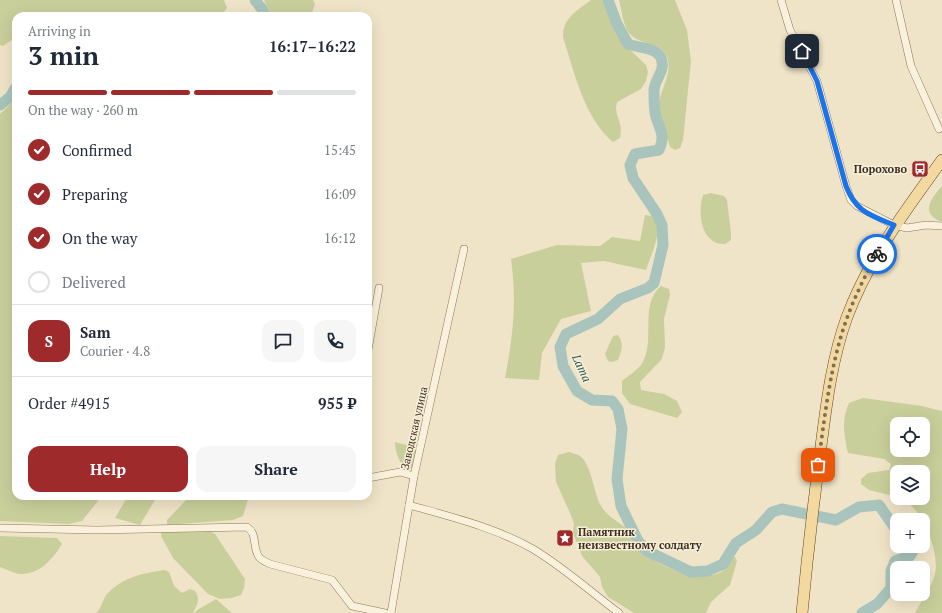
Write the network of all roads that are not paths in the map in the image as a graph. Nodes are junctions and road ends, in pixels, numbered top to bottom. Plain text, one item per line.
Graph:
1 (781, 0) edge
2 (896, 0) edge
3 (939, 129) dead end
4 (942, 160) edge
5 (894, 225) junction
6 (942, 226) edge
7 (464, 249) dead end
8 (380, 288) dead end
9 (372, 329) edge
10 (414, 476) junction
11 (372, 477) edge
12 (409, 505) junction
13 (0, 528) edge
14 (385, 613) edge
15 (391, 613) edge
16 (619, 613) edge
17 (802, 613) edge

1 - 5 street
2 - 3 street
4 - 5 main road
5 - 6 street
5 - 17 main road
7 - 10 street, Заводская улица
8 - 9 street
10 - 11 street
10 - 12 street, Заводская улица
12 - 15 street, Заводская улица
12 - 16 street
13 - 14 street

